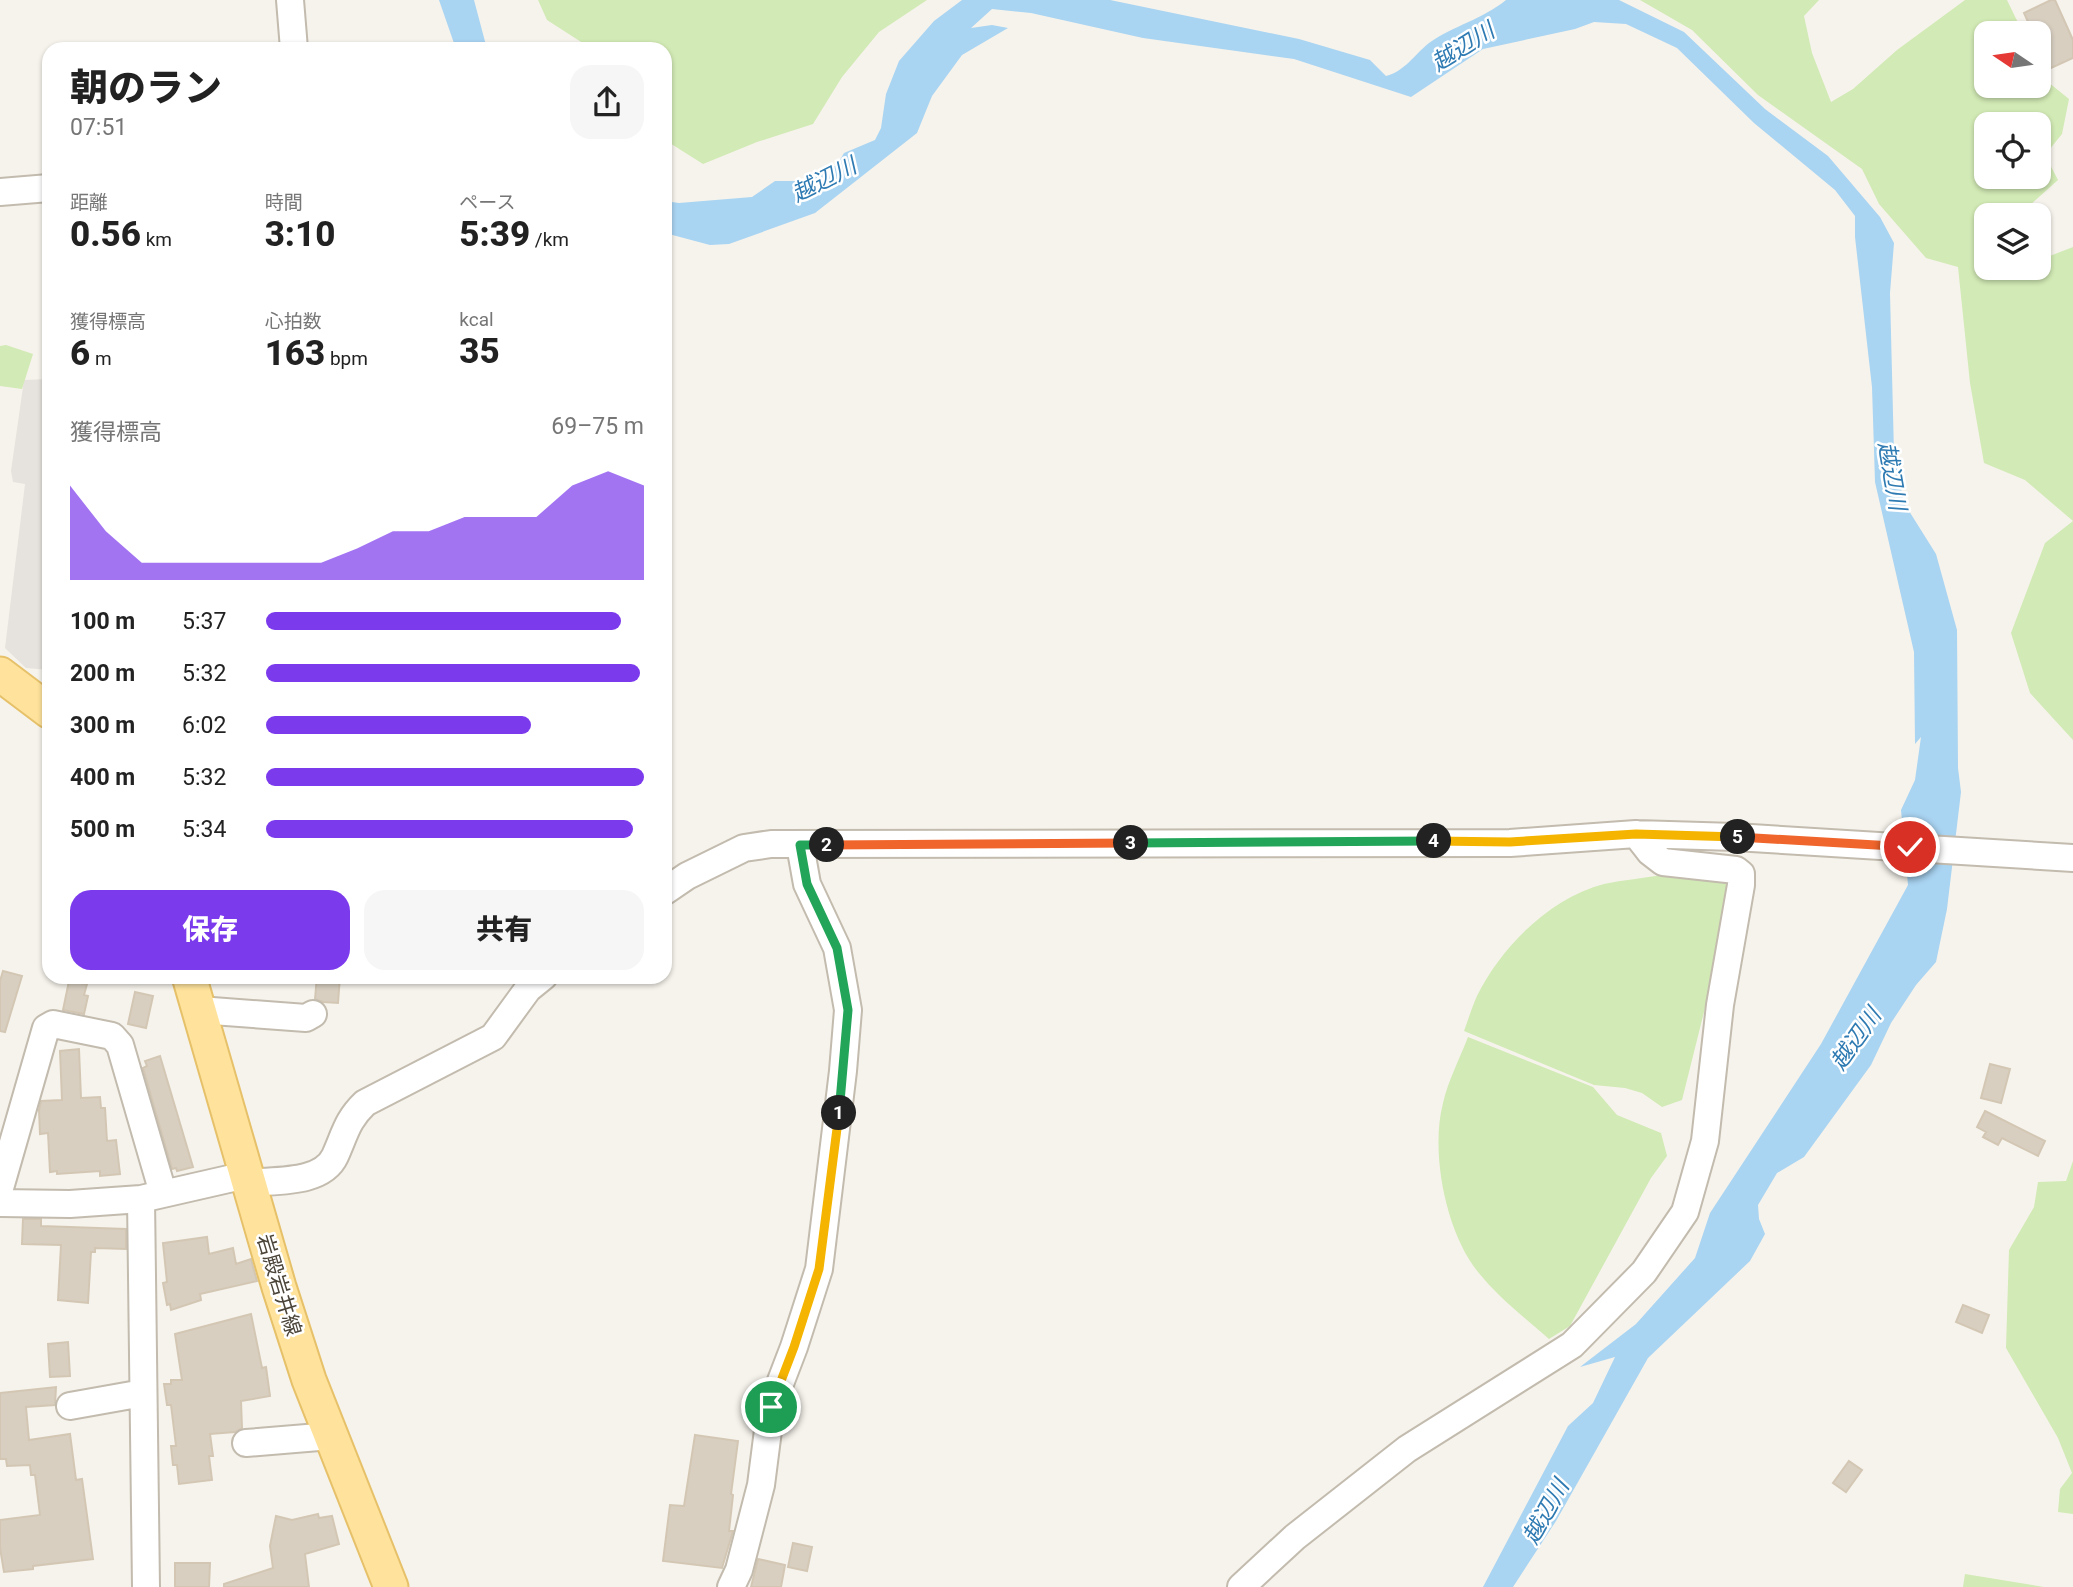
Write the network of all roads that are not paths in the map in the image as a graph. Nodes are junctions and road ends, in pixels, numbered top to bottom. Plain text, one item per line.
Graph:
1 (290, 0) edge
2 (293, 42) edge
3 (42, 189) edge
4 (0, 192) edge
5 (0, 674) edge
6 (42, 706) edge
7 (1636, 834) junction
8 (800, 845) junction
9 (2073, 858) edge
10 (672, 886) edge
11 (534, 984) edge
12 (192, 986) edge
13 (313, 1014) dead end
14 (248, 1179) junction
15 (0, 1188) edge
16 (152, 1196) junction
17 (0, 1203) edge
18 (143, 1394) junction
19 (70, 1406) dead end
20 (331, 1436) junction
21 (246, 1443) dead end
22 (146, 1587) edge
23 (391, 1587) edge
24 (731, 1587) edge
25 (1241, 1587) edge

1 - 2 street
3 - 4 street
5 - 6 main road
7 - 8 street
7 - 9 street
7 - 25 street
8 - 10 street
8 - 24 street
11 - 14 street
12 - 13 street
12 - 14 main road, 岩殿岩井線
14 - 16 street
14 - 20 main road, 岩殿岩井線
15 - 16 street
16 - 17 street
16 - 18 street
18 - 19 street
18 - 22 street
20 - 21 street
20 - 23 main road, 岩殿岩井線

